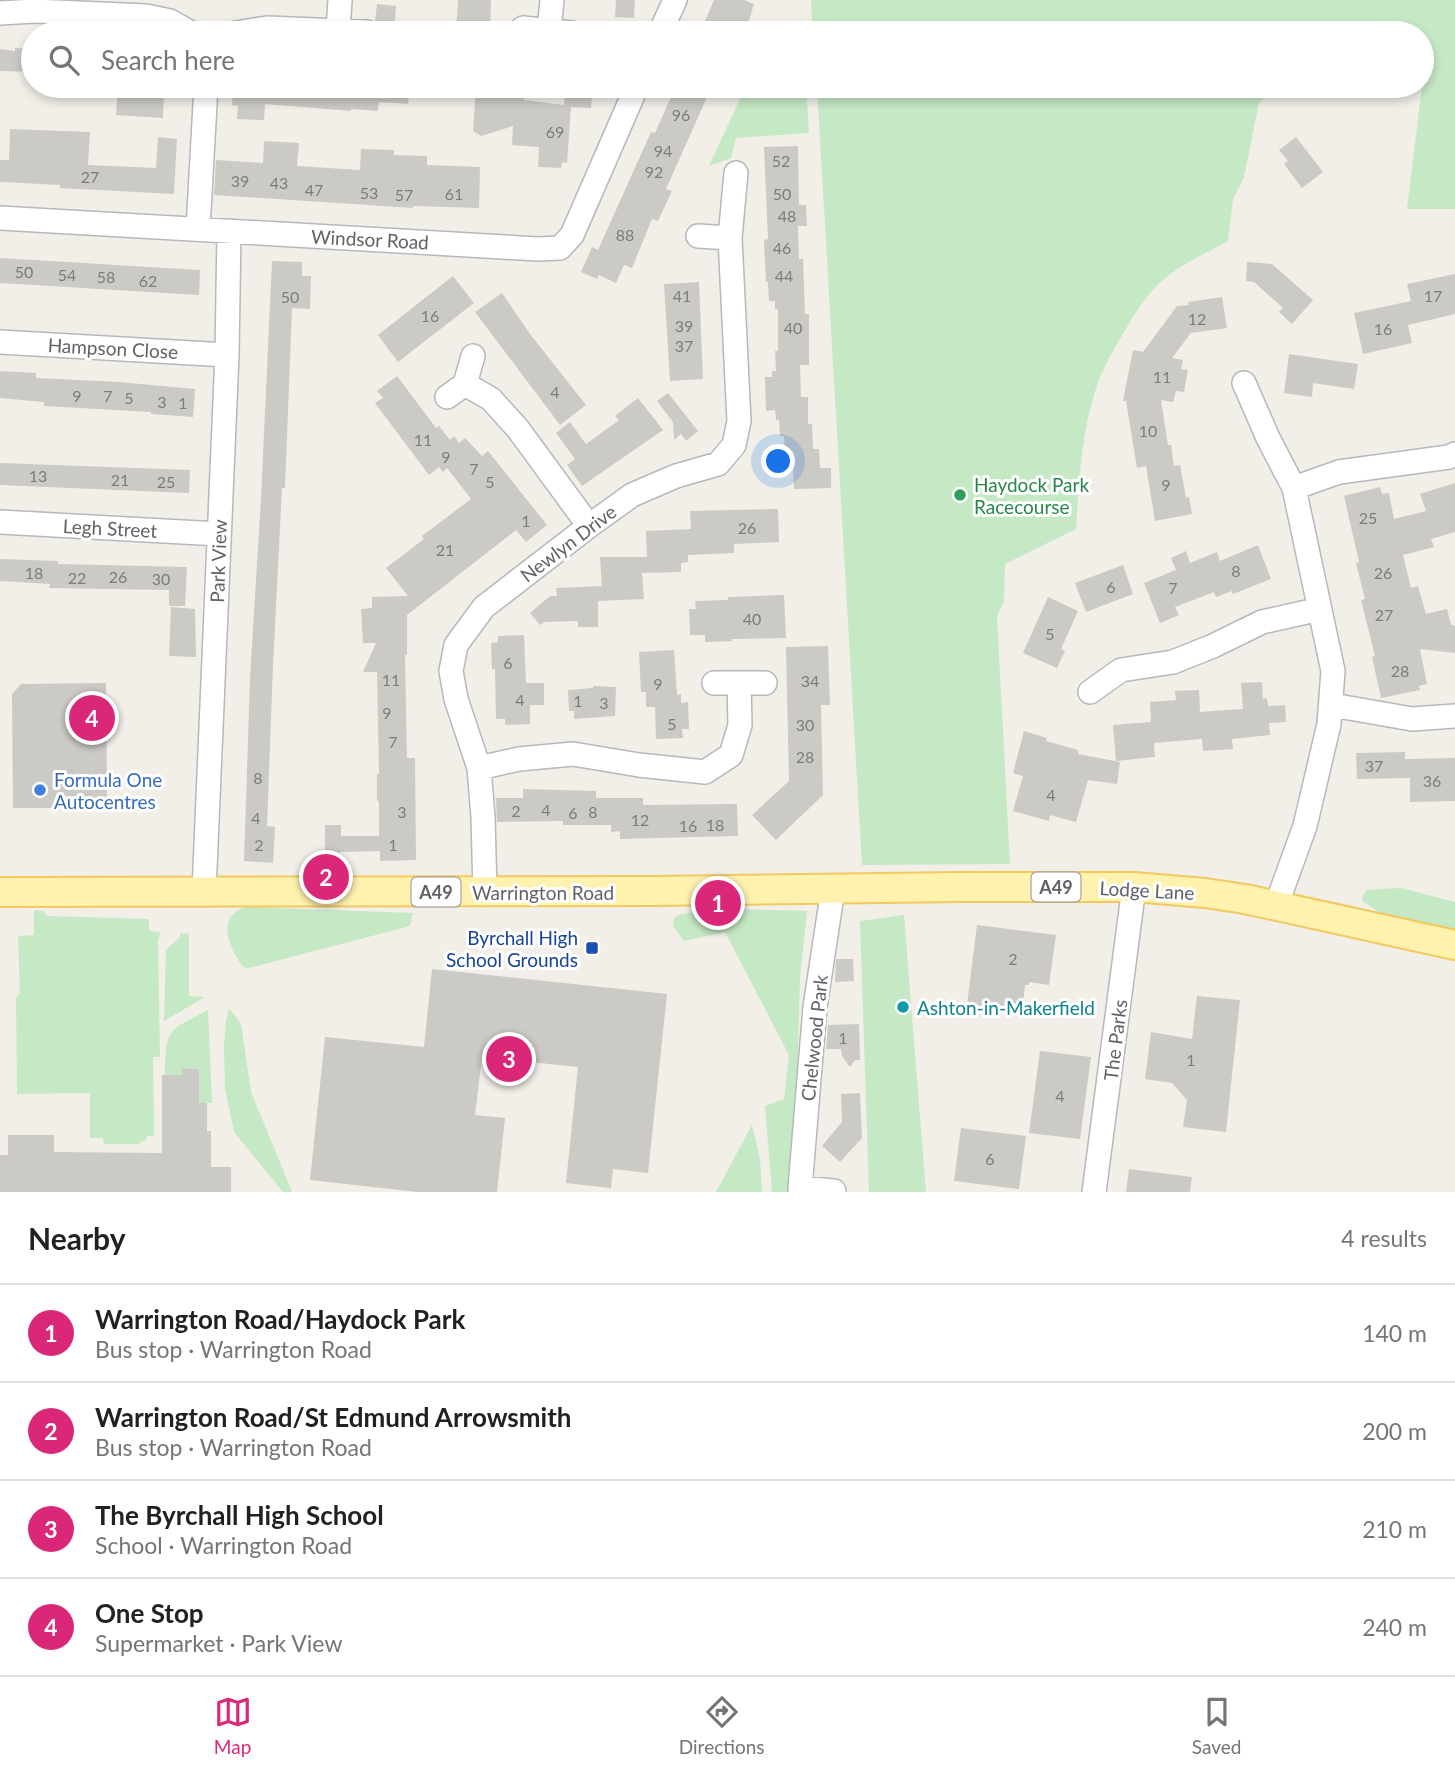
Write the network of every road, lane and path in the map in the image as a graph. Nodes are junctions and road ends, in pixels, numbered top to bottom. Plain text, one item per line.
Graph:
1 (340, 0) edge
2 (552, 0) edge
3 (675, 0) edge
4 (147, 8) edge
5 (0, 13) edge
6 (170, 21) edge
7 (339, 21) edge
8 (558, 21) edge
9 (665, 21) edge
10 (205, 98) edge
11 (632, 98) edge
12 (736, 173) dead end
13 (0, 218) edge
14 (198, 229) junction
15 (229, 231) junction
16 (698, 236) dead end
17 (730, 238) junction
18 (0, 342) edge
19 (227, 355) junction
20 (473, 356) dead end
21 (1244, 383) dead end
22 (1455, 454) edge
23 (1294, 488) junction
24 (0, 522) edge
25 (589, 526) junction
26 (219, 534) junction
27 (1320, 609) junction
28 (714, 683) dead end
29 (739, 683) junction
30 (765, 683) dead end
31 (1090, 692) dead end
32 (1332, 705) junction
33 (1455, 716) edge
34 (479, 768) junction
35 (1135, 887) junction
36 (833, 889) junction
37 (204, 891) junction
38 (0, 892) edge
39 (485, 892) junction
40 (1276, 906) junction
41 (1455, 945) edge
42 (800, 1190) edge
43 (834, 1191) edge
44 (1094, 1192) edge

1 - 7 street
2 - 8 street
3 - 9 street
4 - 5 street
4 - 6 street
10 - 14 street
11 - 15 street, Windsor Road
12 - 17 street, Newlyn Drive
13 - 14 street, Windsor Road
14 - 15 street, Windsor Road
15 - 19 street, Park View
16 - 17 street
17 - 25 street, Newlyn Drive
18 - 19 street, Hampson Close
19 - 26 street, Park View
20 - 25 street
21 - 23 street
22 - 23 street
23 - 27 street
24 - 26 street, Legh Street
25 - 34 street, Newlyn Drive
26 - 37 street, Park View
27 - 31 street
27 - 32 street
28 - 29 street
29 - 30 street
29 - 34 street
32 - 33 street
32 - 40 street
34 - 39 street, Newlyn Drive
35 - 36 main road, Lodge Lane / A49
35 - 40 main road, Lodge Lane / A49
35 - 44 street, The Parks
36 - 39 main road, Warrington Road / A49
36 - 42 street, Chelwood Park
37 - 38 main road, Warrington Road / A49
37 - 39 main road, Warrington Road / A49
40 - 41 main road, Lodge Lane / A49
42 - 43 street, Chelwood Park

